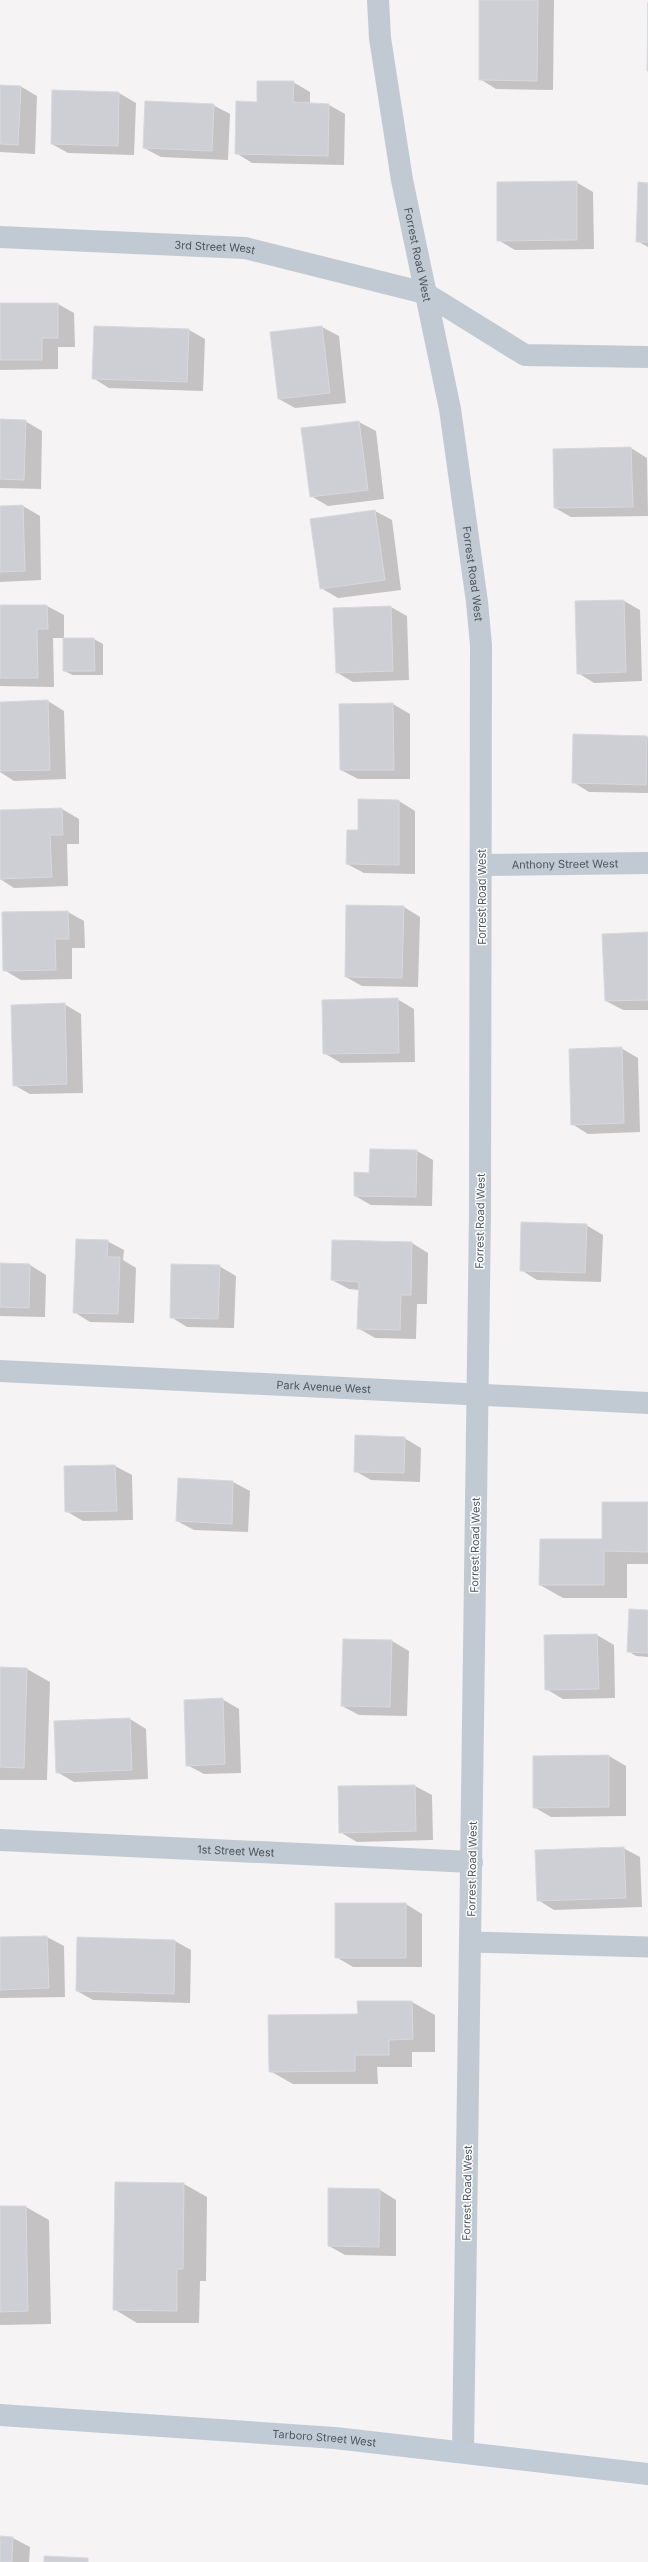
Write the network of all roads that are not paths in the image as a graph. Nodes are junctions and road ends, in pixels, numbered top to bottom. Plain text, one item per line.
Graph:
1 (378, 0) edge
2 (0, 237) edge
3 (425, 293) junction
4 (648, 357) edge
5 (648, 863) edge
6 (482, 865) junction
7 (0, 1371) edge
8 (476, 1395) junction
9 (648, 1403) edge
10 (0, 1840) edge
11 (472, 1862) junction
12 (471, 1942) junction
13 (648, 1947) edge
14 (0, 2415) edge
15 (463, 2451) junction
16 (648, 2474) edge

1 - 3 street, Forrest Road West
2 - 3 street, 3rd Street West
3 - 4 street, 3rd Street West
3 - 6 street, Forrest Road West
5 - 6 street, Anthony Street West
6 - 8 street, Forrest Road West
7 - 8 street, Park Avenue West
8 - 9 street, Park Avenue West
8 - 11 street, Forrest Road West
10 - 11 street, 1st Street West
11 - 12 street, Forrest Road West
12 - 13 lane
12 - 15 street, Forrest Road West
14 - 15 main road, Tarboro Street West
15 - 16 main road, Tarboro Street West

